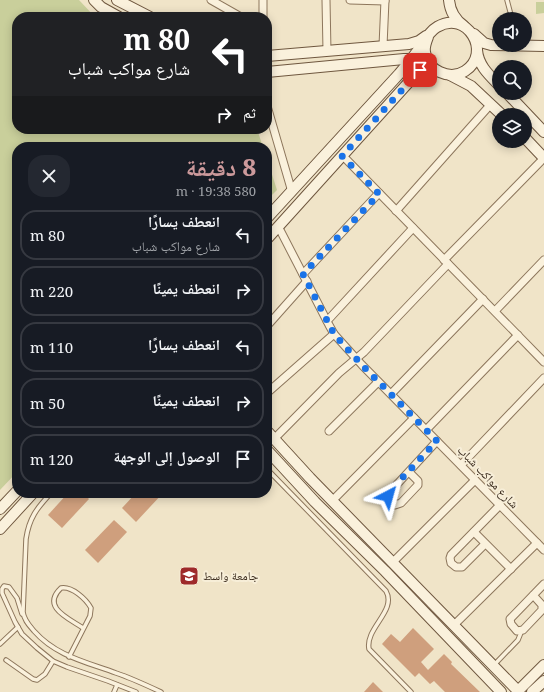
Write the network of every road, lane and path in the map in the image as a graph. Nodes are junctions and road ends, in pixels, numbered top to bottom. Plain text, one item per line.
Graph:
1 (94, 0) edge
2 (117, 0) edge
3 (263, 0) edge
4 (326, 0) edge
5 (350, 0) edge
6 (385, 0) edge
7 (449, 0) edge
8 (507, 0) edge
9 (214, 1) edge
10 (110, 12) edge
11 (140, 12) edge
12 (233, 12) edge
13 (263, 12) edge
14 (510, 12) edge
15 (469, 30) junction
16 (432, 32) junction
17 (492, 45) edge
18 (383, 46) junction
19 (532, 46) edge
20 (544, 46) edge
21 (477, 50) junction
22 (327, 51) junction
23 (272, 56) edge
24 (412, 58) junction
25 (395, 60) junction
26 (434, 68) junction
27 (401, 71) junction
28 (272, 72) edge
29 (448, 75) junction
30 (492, 77) edge
31 (514, 100) edge
32 (491, 104) junction
33 (495, 108) edge
34 (272, 123) edge
35 (544, 132) edge
36 (532, 145) edge
37 (342, 156) junction
38 (544, 158) edge
39 (292, 192) junction
40 (379, 194) junction
41 (396, 211) junction
42 (272, 213) edge
43 (278, 226) junction
44 (412, 228) junction
45 (272, 233) edge
46 (544, 260) edge
47 (446, 262) junction
48 (303, 274) junction
49 (307, 282) junction
50 (483, 299) junction
51 (495, 311) junction
52 (272, 320) edge
53 (327, 321) junction
54 (334, 334) junction
55 (518, 335) junction
56 (356, 358) junction
57 (544, 361) edge
58 (544, 378) edge
59 (378, 382) junction
60 (272, 389) edge
61 (391, 394) junction
62 (414, 418) junction
63 (426, 430) junction
64 (329, 431) dead end
65 (272, 437) edge
66 (274, 439) junction
67 (437, 441) junction
68 (272, 455) edge
69 (461, 465) junction
70 (409, 472) junction
71 (272, 475) edge
72 (475, 480) junction
73 (12, 497) edge
74 (29, 498) edge
75 (47, 498) edge
76 (332, 501) junction
77 (500, 505) junction
78 (0, 510) edge
79 (0, 530) edge
80 (474, 532) junction
81 (537, 543) junction
82 (485, 544) junction
83 (544, 550) edge
84 (392, 563) junction
85 (511, 569) junction
86 (544, 584) edge
87 (1, 585) edge
88 (533, 595) junction
89 (24, 616) junction
90 (454, 625) junction
91 (18, 627) junction
92 (83, 628) junction
93 (522, 630) junction
94 (0, 644) edge
95 (69, 657) junction
96 (6, 660) dead end
97 (53, 661) junction
98 (544, 665) edge
99 (494, 666) junction
100 (544, 680) edge
101 (117, 685) junction
102 (114, 692) edge
103 (136, 692) edge
104 (161, 692) edge
105 (411, 692) edge
106 (501, 692) edge
107 (518, 692) edge
108 (532, 692) edge

1 - 10 street
2 - 11 street
3 - 13 street
4 - 22 street
5 - 6 street
6 - 18 street
7 - 15 street
7 - 16 street
8 - 14 lane
9 - 12 street
15 - 16 street
15 - 17 street
15 - 21 street
16 - 18 street
16 - 24 street
16 - 26 street
18 - 22 street
19 - 20 street
21 - 29 street
21 - 30 street
22 - 23 street
24 - 25 street
24 - 26 street
24 - 27 street
25 - 27 street
25 - 28 street
26 - 29 street
26 - 37 street
27 - 39 street
29 - 32 street
31 - 35 street
32 - 33 street
32 - 41 street
34 - 39 street
36 - 38 street
37 - 40 street
37 - 43 street
38 - 47 street
39 - 42 street
40 - 41 street
40 - 48 street
41 - 44 street
43 - 45 street
43 - 48 street, شارع مواكب شباب
44 - 47 street
44 - 53 street
46 - 51 street
47 - 50 street
47 - 56 street
48 - 49 street, شارع مواكب شباب
49 - 52 street
49 - 53 street, شارع مواكب شباب
50 - 51 street
50 - 61 street
51 - 55 street
53 - 54 street, شارع مواكب شباب
54 - 56 street, شارع مواكب شباب
54 - 60 street
55 - 57 street
55 - 63 street
56 - 59 street, شارع مواكب شباب
56 - 66 street
58 - 69 street
59 - 61 street, شارع مواكب شباب
59 - 64 street
61 - 62 street, شارع مواكب شباب
62 - 63 street, شارع مواكب شباب
62 - 76 street
63 - 67 street, شارع مواكب شباب
65 - 66 street
66 - 76 street
67 - 69 street, شارع مواكب شباب
67 - 70 street
68 - 106 street
69 - 72 street, شارع مواكب شباب
70 - 70 street
71 - 105 lane
72 - 77 street, شارع مواكب شباب
72 - 84 street
73 - 78 street
74 - 79 street
75 - 89 lane
76 - 84 street
77 - 80 street
77 - 81 street, شارع مواكب شباب
80 - 82 street
80 - 82 street
81 - 83 street, شارع مواكب شباب
81 - 85 street
82 - 85 street
84 - 90 street
85 - 90 street
86 - 88 street
87 - 89 lane
87 - 91 lane
88 - 93 street
88 - 93 street
89 - 95 lane
90 - 99 street
91 - 94 lane
91 - 97 lane
92 - 92 lane
92 - 95 lane
93 - 99 lane
95 - 104 lane
96 - 97 lane
97 - 101 lane
98 - 107 street
99 - 107 street
100 - 108 street
101 - 102 lane
101 - 103 lane

